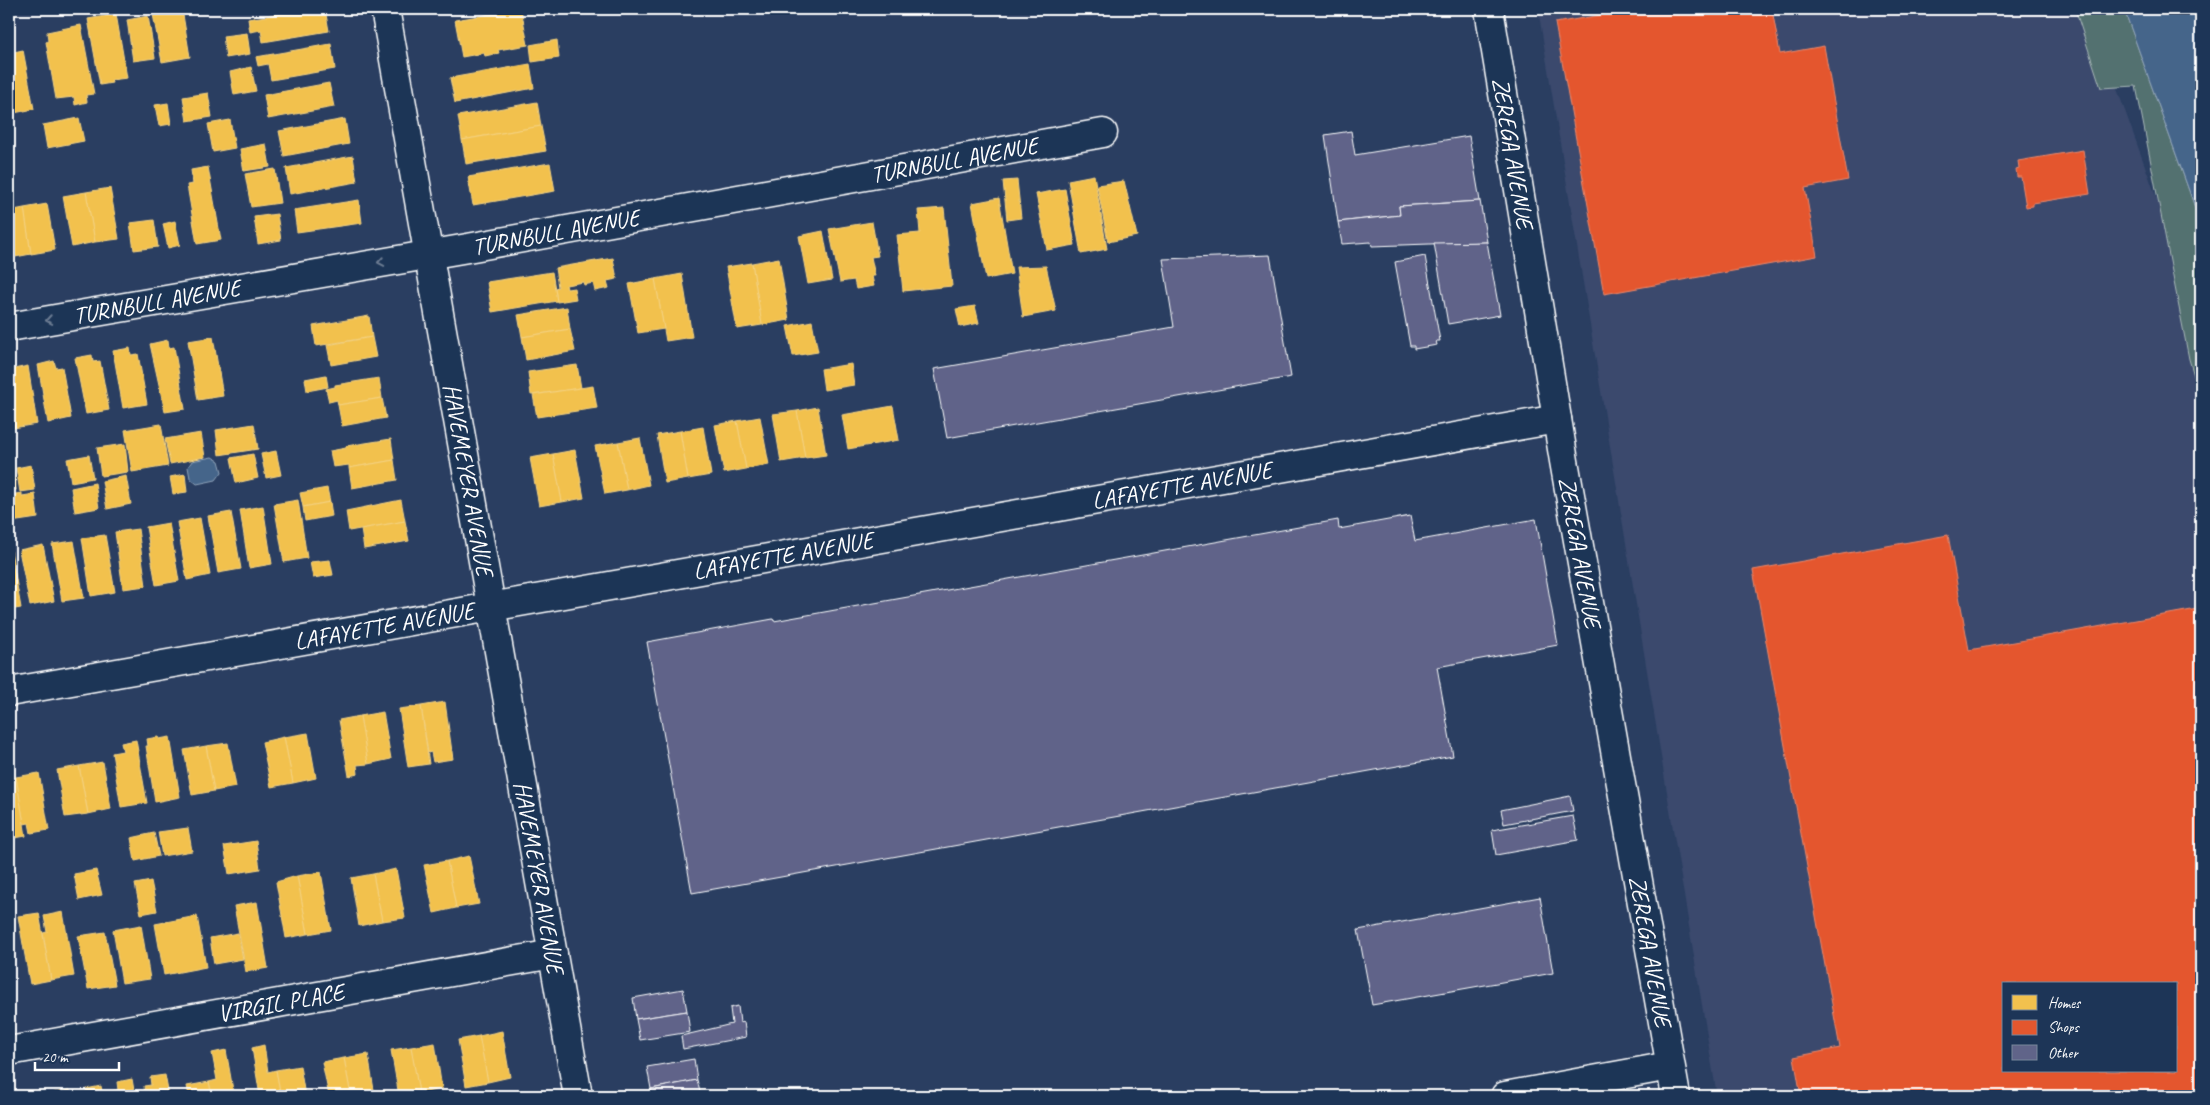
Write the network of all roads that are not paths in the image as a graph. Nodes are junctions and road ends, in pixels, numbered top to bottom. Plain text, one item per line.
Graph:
1 (385, 9) edge
2 (1489, 9) edge
3 (1103, 133) dead end
4 (429, 254) junction
5 (9, 327) edge
6 (1557, 419) junction
7 (490, 607) junction
8 (9, 692) edge
9 (553, 954) junction
10 (9, 1051) edge
11 (1670, 1066) junction
12 (578, 1096) edge
13 (1506, 1096) edge
14 (1676, 1096) edge

1 - 4 street, HAVEMEYER AVENUE
2 - 6 street, ZEREGA AVENUE
3 - 4 street, TURNBULL AVENUE
4 -> 5 street, TURNBULL AVENUE
4 - 7 street, HAVEMEYER AVENUE
6 - 7 street, LAFAYETTE AVENUE
6 - 11 street, ZEREGA AVENUE
7 - 8 street, LAFAYETTE AVENUE
7 - 9 street, HAVEMEYER AVENUE
9 - 10 street, VIRGIL PLACE
9 - 12 street, HAVEMEYER AVENUE
11 - 13 street
11 - 14 street, ZEREGA AVENUE

